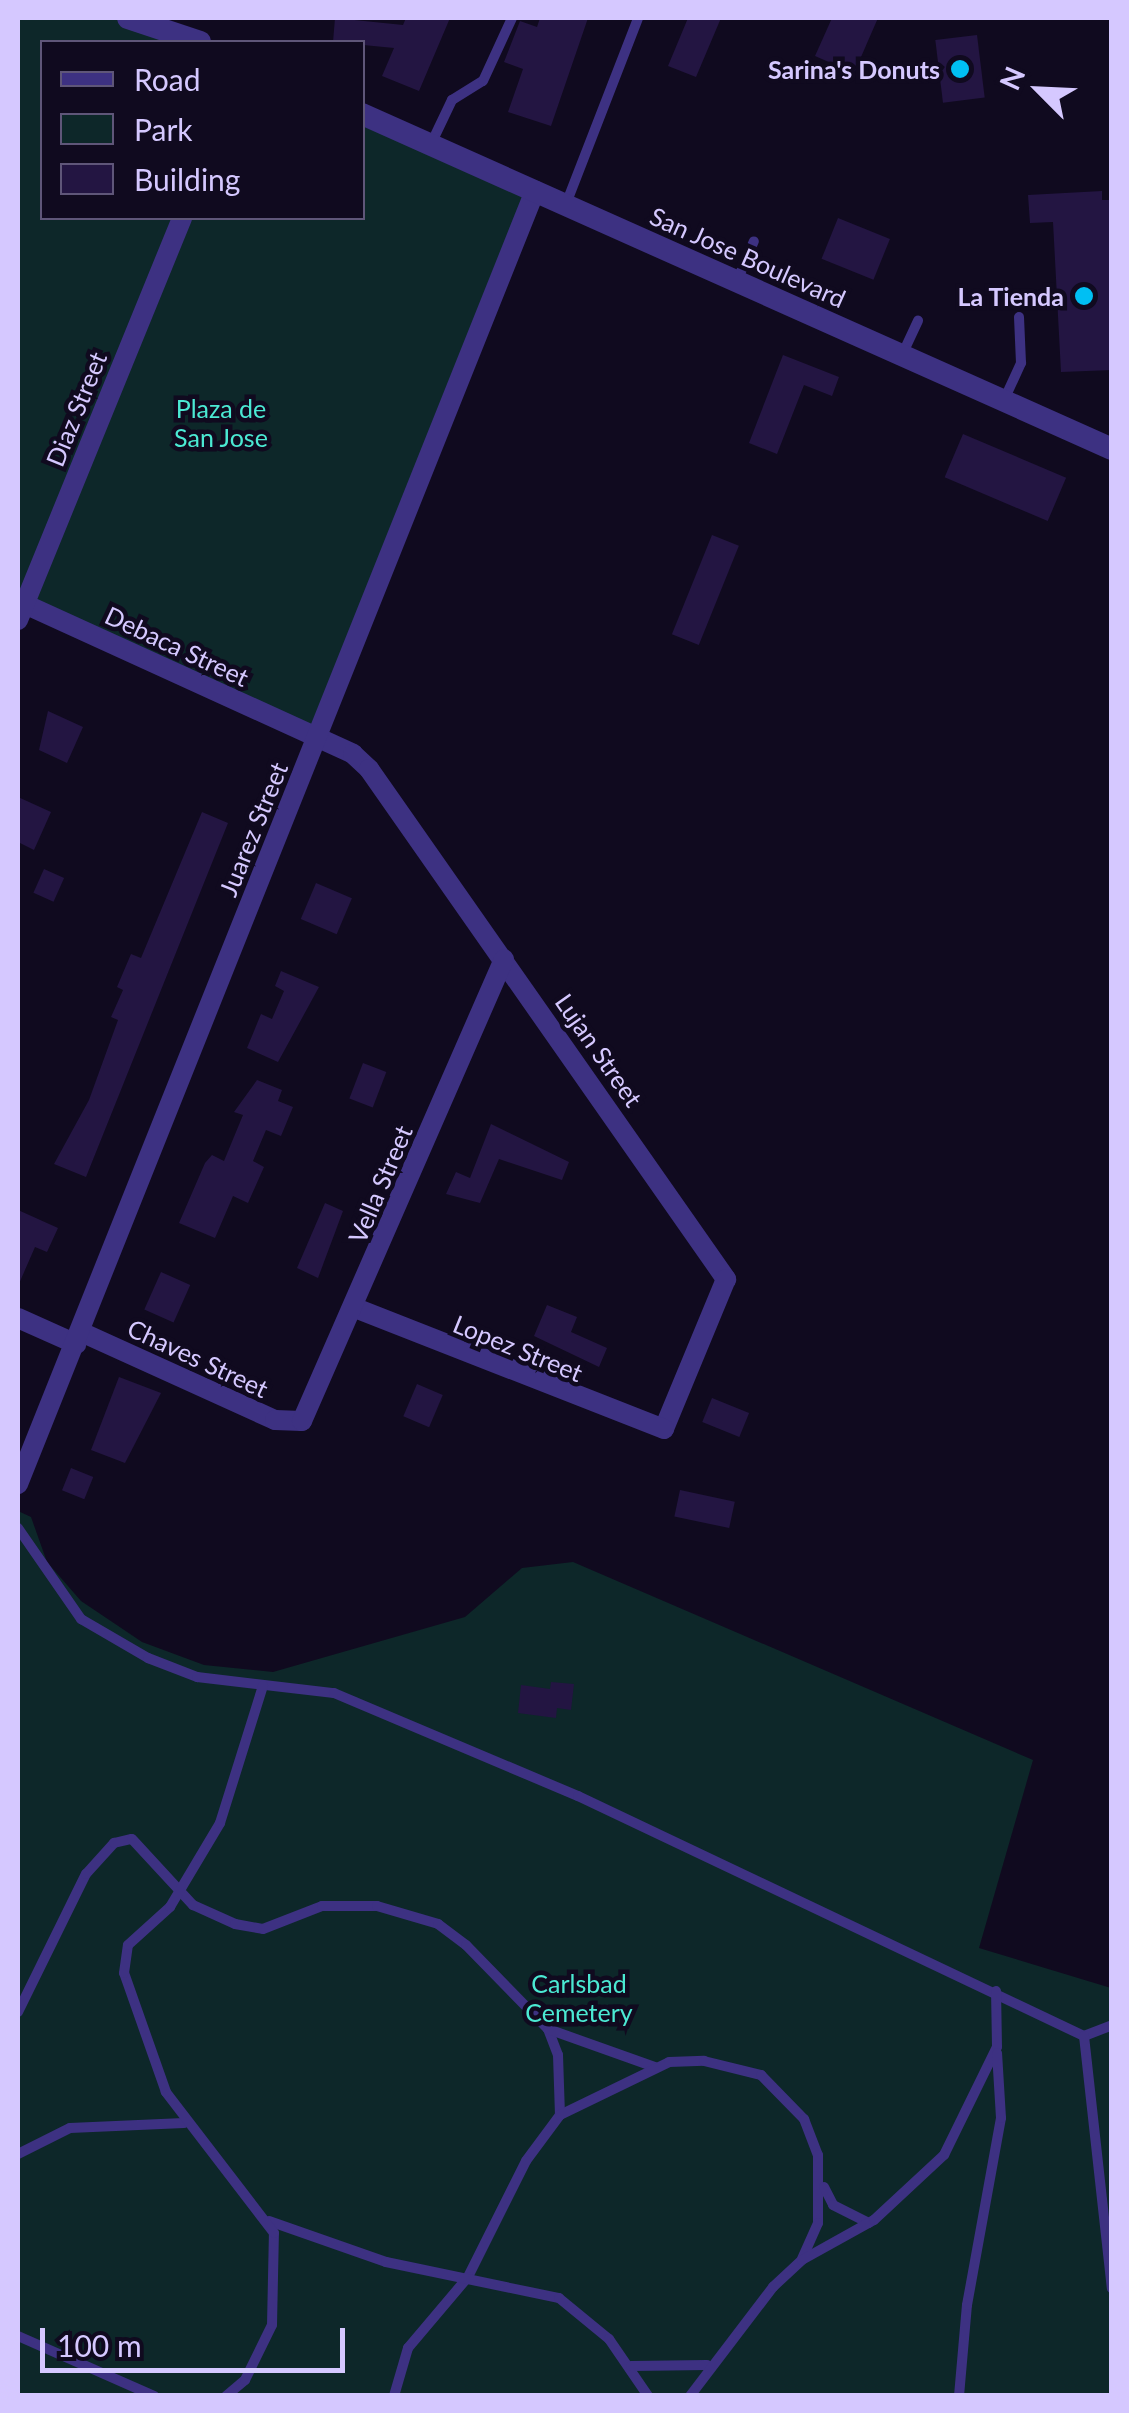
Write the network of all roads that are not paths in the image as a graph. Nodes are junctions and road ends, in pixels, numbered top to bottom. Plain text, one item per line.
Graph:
1 (128, 18) edge
2 (512, 18) edge
3 (638, 18) edge
4 (160, 22) edge
5 (196, 40) edge
6 (365, 115) edge
7 (431, 144) junction
8 (535, 191) junction
9 (566, 205) junction
10 (181, 220) edge
11 (754, 241) dead end
12 (737, 282) junction
13 (1019, 317) dead end
14 (918, 320) dead end
15 (902, 356) junction
16 (1004, 401) junction
17 (1112, 449) edge
18 (20, 608) edge
19 (316, 737) junction
20 (504, 959) junction
21 (355, 1308) junction
22 (18, 1318) edge
23 (78, 1338) junction
24 (296, 1423) joint
25 (664, 1428) joint
26 (18, 1484) edge
27 (18, 1528) edge
28 (264, 1686) junction
29 (180, 1892) junction
30 (996, 1992) junction
31 (18, 2012) edge
32 (1112, 2024) edge
33 (548, 2029) junction
34 (1084, 2036) junction
35 (997, 2047) junction
36 (657, 2068) junction
37 (560, 2115) junction
38 (184, 2123) junction
39 (18, 2154) edge
40 (824, 2186) junction
41 (268, 2221) junction
42 (869, 2223) junction
43 (802, 2260) junction
44 (468, 2277) junction
45 (1112, 2288) edge
46 (18, 2336) edge
47 (707, 2364) junction
48 (632, 2366) junction
49 (154, 2396) edge
50 (226, 2396) edge
51 (394, 2396) edge
52 (648, 2396) edge
53 (690, 2396) edge
54 (959, 2396) edge

1 - 4 street
2 - 7 lane
3 - 9 lane
4 - 5 street
6 - 7 street, San Jose Boulevard
7 - 8 street, San Jose Boulevard
8 - 9 street, San Jose Boulevard
8 - 19 street, Juarez Street
9 - 12 street, San Jose Boulevard
10 - 18 street, Diaz Street
11 - 12 lane
12 - 15 street, San Jose Boulevard
13 - 16 lane
14 - 15 lane
15 - 16 street, San Jose Boulevard
16 - 17 street, San Jose Boulevard
18 - 19 street, Debaca Street
19 - 20 street, Lujan Street
19 - 23 street, Juarez Street
20 - 21 street, Vella Street
20 - 25 street, Lujan Street
21 - 24 street, Vella Street
21 - 25 street, Lopez Street
22 - 23 street, Chaves Street
23 - 24 street, Chaves Street
23 - 26 street, Juarez Street
27 - 28 lane
28 - 29 lane
28 - 30 lane
29 - 31 lane
29 - 33 lane
29 - 38 lane
30 - 34 lane
30 - 35 lane
32 - 34 lane
33 - 36 lane
33 - 37 lane
34 - 45 lane
35 - 42 lane
35 - 54 lane
36 - 37 lane
36 - 40 lane
37 - 44 lane
38 - 39 lane
38 - 41 lane
40 - 42 lane
40 - 43 lane
41 - 44 lane
41 - 50 lane
42 - 43 lane
43 - 47 lane
44 - 48 lane
44 - 51 lane
46 - 49 lane
47 - 48 lane
47 - 53 lane
48 - 52 lane

